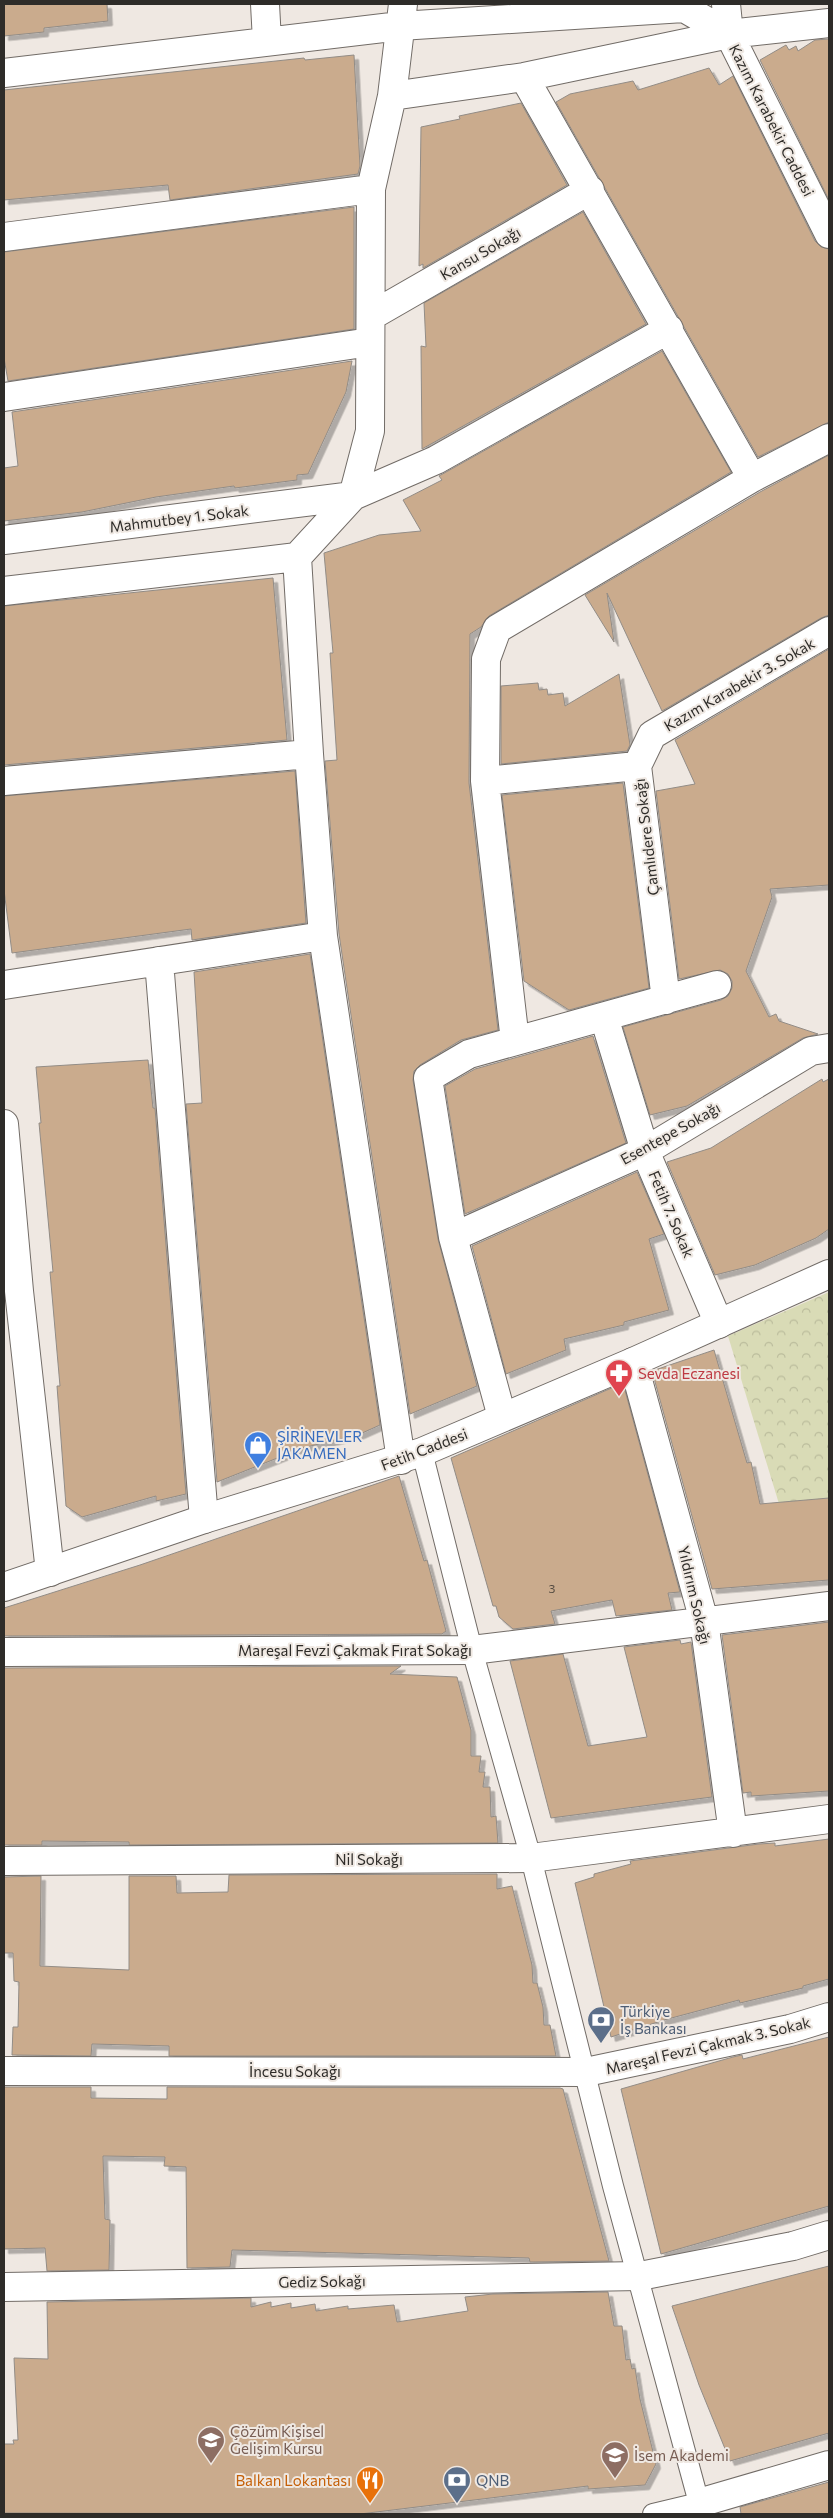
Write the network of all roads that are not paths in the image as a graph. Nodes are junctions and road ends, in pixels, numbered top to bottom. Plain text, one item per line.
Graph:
1 (265, 4) edge
2 (726, 4) edge
3 (401, 15) edge
4 (829, 22) edge
5 (729, 34) junction
6 (268, 41) junction
7 (4, 73) edge
8 (524, 77) junction
9 (392, 96) junction
10 (371, 189) junction
11 (590, 190) junction
12 (829, 234) edge
13 (4, 237) edge
14 (371, 329) junction
15 (669, 329) junction
16 (4, 396) edge
17 (829, 438) edge
18 (752, 478) junction
19 (353, 496) junction
20 (4, 540) edge
21 (297, 558) junction
22 (4, 591) edge
23 (829, 631) edge
24 (309, 754) junction
25 (637, 766) junction
26 (485, 781) junction
27 (4, 782) edge
28 (323, 936) junction
29 (159, 961) junction
30 (4, 985) edge
31 (717, 986) dead end
32 (666, 1000) junction
33 (604, 1016) junction
34 (515, 1041) junction
35 (829, 1048) edge
36 (4, 1124) edge
37 (644, 1151) junction
38 (453, 1237) junction
39 (829, 1274) edge
40 (719, 1324) junction
41 (633, 1362) junction
42 (502, 1417) junction
43 (412, 1456) junction
44 (204, 1519) junction
45 (50, 1572) junction
46 (4, 1587) edge
47 (829, 1606) edge
48 (704, 1621) junction
49 (472, 1650) junction
50 (4, 1652) edge
51 (829, 1819) edge
52 (733, 1833) junction
53 (531, 1858) junction
54 (4, 1861) edge
55 (829, 2017) edge
56 (4, 2070) edge
57 (586, 2072) junction
58 (829, 2235) edge
59 (640, 2276) junction
60 (4, 2287) edge
61 (829, 2465) edge
62 (699, 2503) junction
63 (653, 2514) edge

1 - 6 street
2 - 5 street, Kazım Karabekir Caddesi
3 - 5 street
3 - 6 street
3 - 9 street
4 - 5 street
5 - 8 street
5 - 12 street, Kazım Karabekir Caddesi
6 - 7 street
8 - 9 street
8 - 11 street
9 - 10 street
10 - 13 street
10 - 14 street
11 - 14 street, Kansu Sokağı
11 - 15 street
14 - 16 street
14 - 19 street
15 - 18 street
15 - 19 street
17 - 18 street
18 - 26 street
19 - 20 street, Mahmutbey 1. Sokak
19 - 21 street
21 - 22 street
21 - 24 street
23 - 25 street, Kazım Karabekir 3. Sokak
24 - 27 street
24 - 28 street
25 - 26 street, Çamlıdere Sokağı
25 - 32 street, Çamlıdere Sokağı
26 - 34 street
28 - 29 street
28 - 43 street
29 - 30 street
29 - 44 street
31 - 32 street
32 - 33 street
33 - 34 street
33 - 37 street, Fetih 7. Sokak
34 - 38 street
35 - 37 street, Esentepe Sokağı
36 - 45 street
37 - 38 street, Esentepe Sokağı
37 - 40 street, Fetih 7. Sokak
38 - 42 street
39 - 40 street, Fetih Caddesi
40 - 41 street, Fetih Caddesi
41 - 42 street, Fetih Caddesi
41 - 48 street, Yıldırım Sokağı
42 - 43 street, Fetih Caddesi
43 - 44 street, Fetih Caddesi
43 - 49 street
44 - 45 street, Fetih Caddesi
45 - 46 street, Fetih Caddesi
47 - 48 street, Mareşal Fevzi Çakmak Fırat Sokağı
48 - 49 street, Mareşal Fevzi Çakmak Fırat Sokağı
48 - 52 street, Yıldırım Sokağı
49 - 50 street, Mareşal Fevzi Çakmak Fırat Sokağı
49 - 53 street
51 - 52 street, Nil Sokağı
52 - 53 street, Nil Sokağı
53 - 54 street, Nil Sokağı
53 - 57 street
55 - 57 street, Mareşal Fevzi Çakmak 3. Sokak
56 - 57 street, İncesu Sokağı
57 - 59 street
58 - 59 street, Gediz Sokağı
59 - 60 street, Gediz Sokağı
59 - 62 street
61 - 62 street
62 - 63 street

